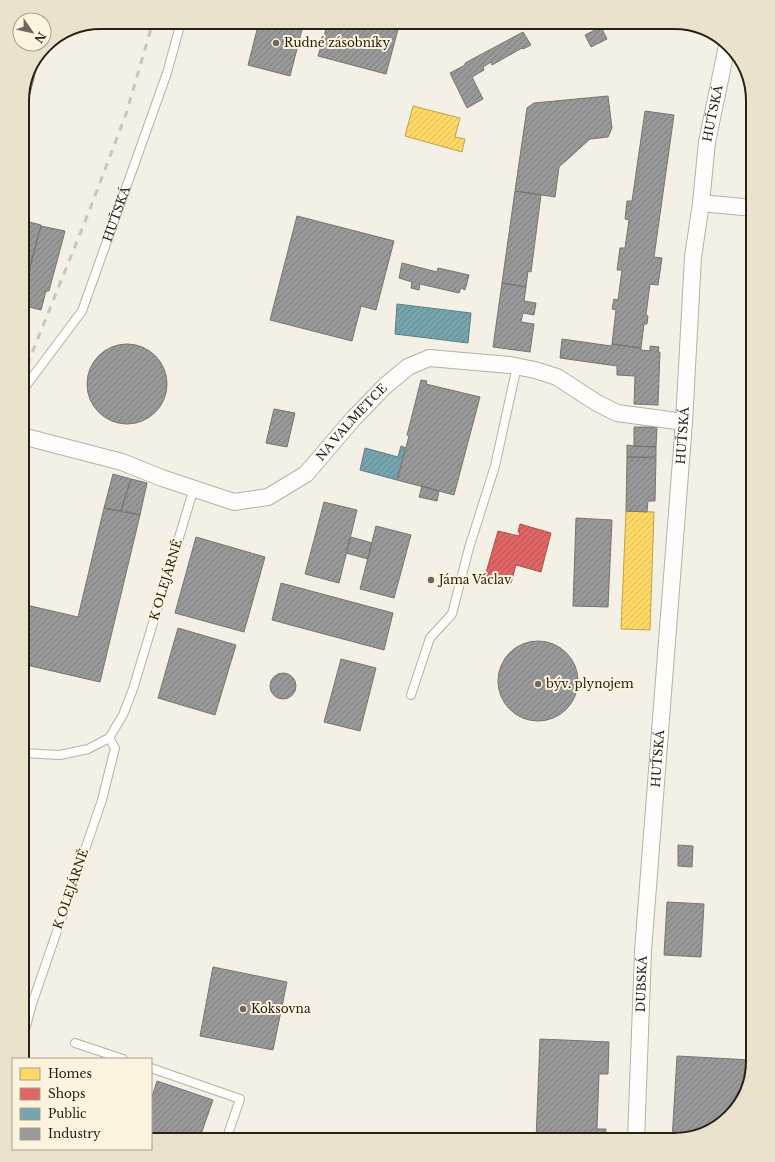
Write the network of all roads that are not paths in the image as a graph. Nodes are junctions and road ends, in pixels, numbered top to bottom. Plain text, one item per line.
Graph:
1 (179, 29) edge
2 (726, 51) edge
3 (701, 203) junction
4 (746, 207) edge
5 (517, 366) junction
6 (29, 382) edge
7 (684, 422) junction
8 (29, 438) edge
9 (194, 488) junction
10 (412, 695) dead end
11 (109, 738) junction
12 (29, 753) edge
13 (653, 828) joint
14 (29, 1015) edge
15 (75, 1043) dead end
16 (120, 1058) edge
17 (152, 1068) edge
18 (228, 1133) edge
19 (636, 1133) edge

1 - 6 lane, HUŤSKÁ
2 - 3 street, HUŤSKÁ
3 - 4 street
3 - 7 street, HUŤSKÁ
5 - 7 street, NA VALMETCE
5 - 9 street, NA VALMETCE
5 - 10 lane
7 - 13 street, HUŤSKÁ
8 - 9 street, NA VALMETCE
9 - 11 lane, K OLEJÁRNĚ
11 - 12 lane
11 - 14 lane, K OLEJÁRNĚ
13 - 19 street, DUBSKÁ
15 - 16 lane
17 - 18 lane

